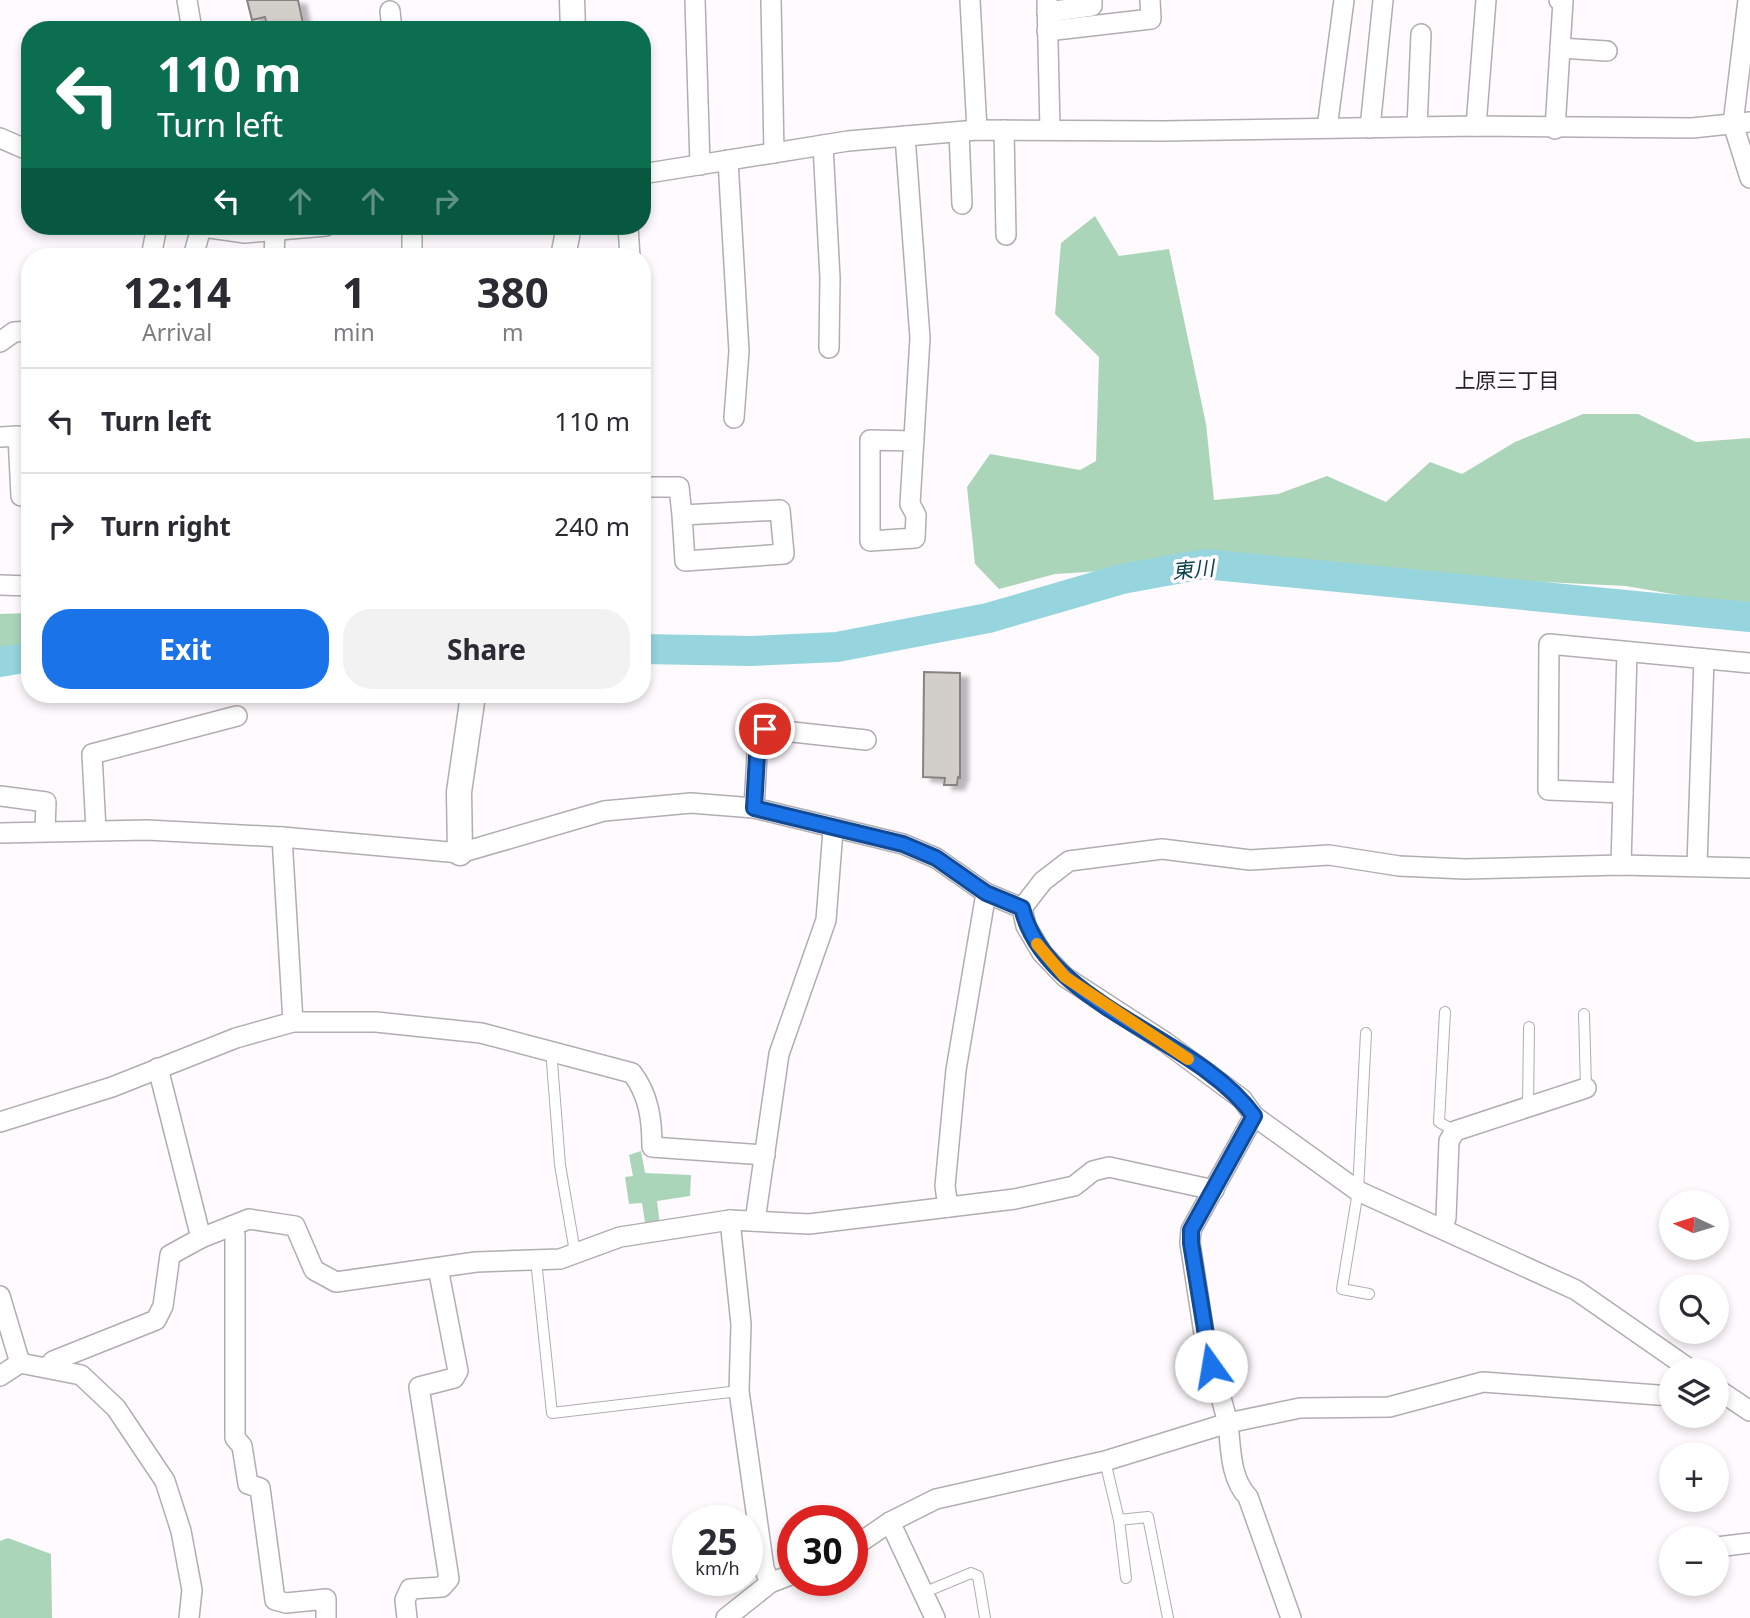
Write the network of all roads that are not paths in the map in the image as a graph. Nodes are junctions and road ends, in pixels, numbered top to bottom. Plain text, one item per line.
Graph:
1 (187, 0) edge
2 (572, 0) edge
3 (695, 0) edge
4 (771, 0) edge
5 (970, 0) edge
6 (1092, 0) edge
7 (1150, 0) edge
8 (1344, 0) edge
9 (1382, 0) edge
10 (1486, 0) edge
11 (1559, 0) edge
12 (1748, 0) edge
13 (1047, 14) edge
14 (190, 21) edge
15 (573, 21) edge
16 (1421, 34) dead end
17 (1560, 48) junction
18 (1606, 51) dead end
19 (1742, 123) edge
20 (1476, 126) junction
21 (1418, 127) junction
22 (1327, 128) junction
23 (1370, 128) junction
24 (1050, 129) junction
25 (1555, 129) junction
26 (1004, 130) junction
27 (968, 131) junction
28 (905, 136) junction
29 (0, 138) edge
30 (823, 145) junction
31 (21, 146) edge
32 (774, 153) junction
33 (728, 160) junction
34 (700, 165) junction
35 (651, 173) edge
36 (1750, 178) edge
37 (962, 204) dead end
38 (1006, 235) dead end
39 (21, 332) edge
40 (0, 342) edge
41 (829, 348) dead end
42 (734, 418) dead end
43 (0, 437) edge
44 (914, 440) junction
45 (651, 487) edge
46 (21, 496) dead end
47 (682, 516) junction
48 (0, 585) edge
49 (21, 586) edge
50 (1627, 652) junction
51 (1704, 659) junction
52 (1750, 663) edge
53 (472, 703) edge
54 (237, 716) dead end
55 (866, 740) dead end
56 (1623, 793) junction
57 (0, 796) edge
58 (754, 808) junction
59 (46, 830) junction
60 (96, 830) junction
61 (834, 830) junction
62 (0, 833) edge
63 (282, 837) junction
64 (460, 853) junction
65 (1621, 865) junction
66 (1697, 865) junction
67 (1750, 868) edge
68 (986, 893) junction
69 (1022, 908) junction
70 (1445, 1012) dead end
71 (1584, 1014) dead end
72 (293, 1022) junction
73 (1529, 1027) dead end
74 (1366, 1033) dead end
75 (554, 1051) junction
76 (158, 1068) junction
77 (1586, 1087) joint
78 (1528, 1107) junction
79 (1254, 1116) junction
80 (0, 1122) edge
81 (1455, 1131) junction
82 (765, 1155) junction
83 (1214, 1190) junction
84 (1358, 1191) junction
85 (948, 1207) junction
86 (730, 1220) junction
87 (755, 1222) junction
88 (232, 1226) junction
89 (1442, 1228) junction
90 (201, 1238) junction
91 (575, 1252) junction
92 (536, 1260) junction
93 (438, 1268) junction
94 (1369, 1294) dead end
95 (0, 1296) edge
96 (1674, 1358) edge
97 (20, 1363) junction
98 (49, 1366) junction
99 (0, 1376) edge
100 (739, 1391) junction
101 (1659, 1395) edge
102 (1729, 1399) edge
103 (1750, 1411) edge
104 (1228, 1423) junction
105 (1105, 1461) junction
106 (1119, 1520) junction
107 (890, 1521) junction
108 (868, 1537) edge
109 (1750, 1543) edge
110 (1729, 1546) edge
111 (1126, 1578) dead end
112 (777, 1580) edge
113 (770, 1583) junction
114 (923, 1592) junction
115 (732, 1616) edge
116 (189, 1618) edge
117 (326, 1618) edge
118 (407, 1618) edge
119 (935, 1618) edge
120 (985, 1618) edge
121 (1168, 1618) edge
122 (1291, 1618) edge

1 - 14 street
2 - 15 street
3 - 34 street
4 - 32 street
5 - 27 street
6 - 13 street
7 - 13 street
8 - 22 street
9 - 23 street
10 - 20 street
11 - 17 street
12 - 19 street
13 - 24 street
16 - 21 street
17 - 18 street
17 - 25 street
19 - 25 street
19 - 36 street
20 - 21 street
20 - 25 street
21 - 23 street
22 - 23 street
22 - 24 street
24 - 26 street
26 - 27 street
26 - 38 street
27 - 28 street
27 - 37 street
28 - 30 street
28 - 44 street
29 - 31 street
30 - 32 street
30 - 41 street
32 - 33 street
33 - 34 street
33 - 42 street
34 - 35 street
39 - 40 street
43 - 46 street
44 - 44 street
45 - 47 street
47 - 47 street
48 - 49 street
50 - 51 street
50 - 56 street
50 - 56 street
51 - 52 street
51 - 66 street
53 - 64 street
54 - 60 street
55 - 58 street
56 - 65 street
57 - 59 street
58 - 61 street
58 - 64 street
59 - 60 street
59 - 62 street
60 - 63 street
61 - 68 street
61 - 82 street
63 - 64 street
63 - 72 street
65 - 66 street
65 - 69 street
66 - 67 street
68 - 69 street
68 - 85 street
69 - 79 street
70 - 81 lane
71 - 77 lane
72 - 75 street
72 - 76 street
73 - 78 lane
74 - 84 lane
75 - 82 street
75 - 91 lane
76 - 80 street
76 - 90 street
77 - 78 street
78 - 81 street
79 - 83 street
79 - 84 street
81 - 89 street
82 - 87 street
83 - 85 street
83 - 104 street
84 - 89 street
84 - 94 lane
85 - 87 street
86 - 87 street
86 - 91 street
86 - 100 street
88 - 90 street
88 - 93 street
88 - 117 street
89 - 96 street
90 - 98 street
91 - 92 street
92 - 93 street
92 - 100 lane
93 - 118 street
95 - 97 street
97 - 98 street
97 - 99 street
98 - 116 street
100 - 113 street
101 - 104 street
102 - 103 street
104 - 105 street
104 - 122 street
105 - 106 lane
105 - 107 street
106 - 111 lane
106 - 121 lane
107 - 108 street
107 - 114 street
109 - 110 street
112 - 113 street
113 - 115 street
114 - 119 street
114 - 120 lane

